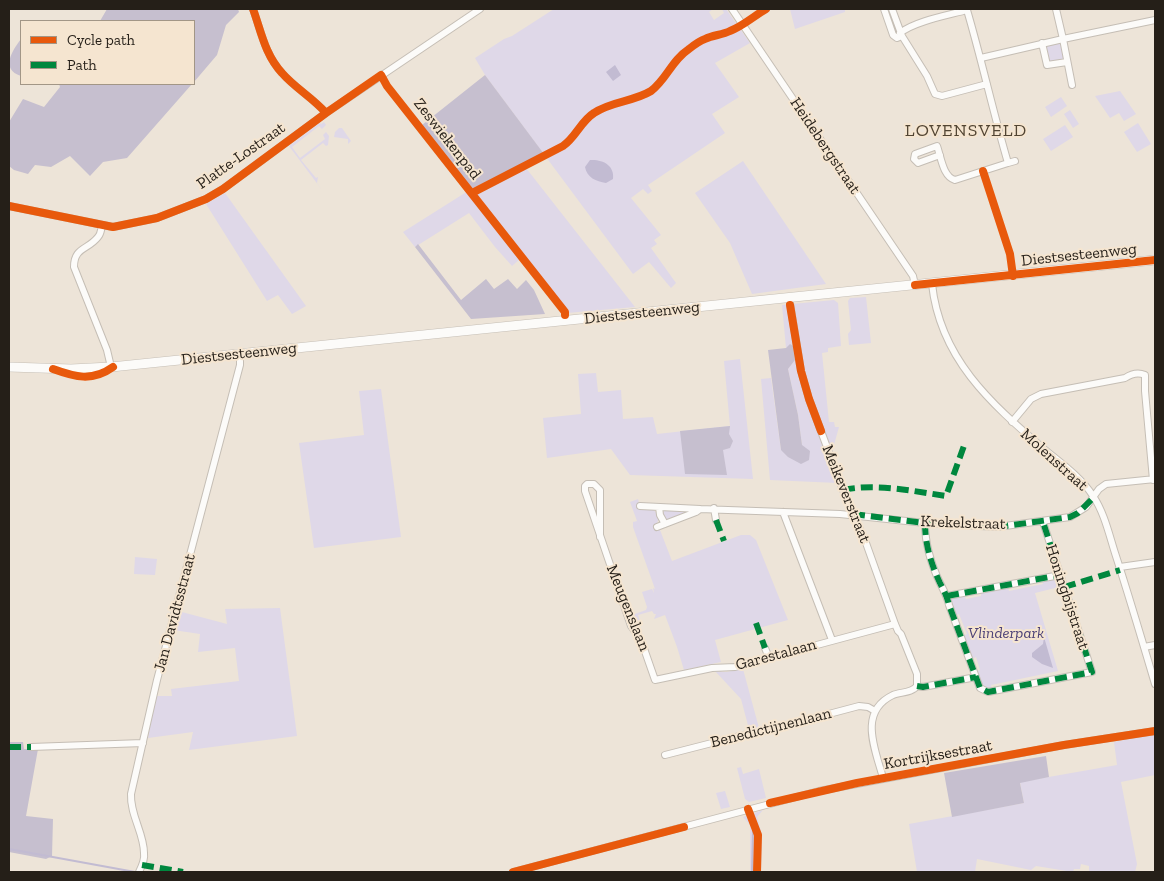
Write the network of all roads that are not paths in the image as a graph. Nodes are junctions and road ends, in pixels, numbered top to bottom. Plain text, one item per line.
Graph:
1 (253, 9) edge
2 (480, 9) edge
3 (732, 9) edge
4 (884, 9) edge
5 (892, 9) edge
6 (968, 9) edge
7 (1056, 9) edge
8 (1155, 20) edge
9 (901, 32) junction
10 (1062, 39) junction
11 (1042, 43) junction
12 (981, 58) junction
13 (1067, 62) junction
14 (987, 84) junction
15 (1072, 84) dead end
16 (326, 113) junction
17 (940, 155) dead end
18 (1016, 161) dead end
19 (1008, 163) junction
20 (9, 206) edge
21 (102, 226) junction
22 (1155, 260) edge
23 (932, 284) junction
24 (915, 285) junction
25 (789, 297) junction
26 (240, 354) junction
27 (9, 367) edge
28 (111, 367) junction
29 (1012, 422) junction
30 (1154, 480) edge
31 (1094, 497) junction
32 (600, 501) junction
33 (588, 502) junction
34 (640, 506) dead end
35 (659, 507) junction
36 (714, 508) junction
37 (700, 509) junction
38 (783, 512) junction
39 (853, 514) junction
40 (716, 520) dead end
41 (1043, 522) junction
42 (925, 523) junction
43 (665, 524) junction
44 (657, 527) dead end
45 (600, 536) junction
46 (1155, 562) edge
47 (1120, 567) junction
48 (1060, 575) junction
49 (947, 596) junction
50 (895, 624) junction
51 (832, 640) junction
52 (1155, 645) edge
53 (1144, 647) junction
54 (765, 648) dead end
55 (769, 658) junction
56 (976, 677) junction
57 (655, 680) joint
58 (1155, 684) edge
59 (917, 686) junction
60 (875, 711) junction
61 (1155, 731) edge
62 (143, 743) junction
63 (31, 747) dead end
64 (666, 755) dead end
65 (883, 778) junction
66 (139, 872) edge
67 (513, 872) edge

1 - 16 street
2 - 16 street, Platte-Lostraat
3 - 24 street, Heidebergstraat
4 - 9 street
5 - 9 street
6 - 9 street
6 - 12 street
7 - 10 street
8 - 10 street
9 - 14 street
10 - 11 street
10 - 13 street
11 - 12 street
11 - 13 street
12 - 14 street
13 - 15 street
14 - 19 street
16 - 21 street, Platte-Lostraat
17 - 19 street
18 - 19 street
20 - 21 street, Platte-Lostraat
21 - 28 street
22 - 23 main road, Diestsesteenweg
23 - 24 main road, Diestsesteenweg
23 - 29 street, Molenstraat
24 - 25 main road, Diestsesteenweg
25 - 26 main road, Diestsesteenweg
25 - 39 street, Meikeverstraat
26 - 28 main road, Diestsesteenweg
26 - 62 street, Jan Davidtsstraat
27 - 28 main road, Diestsesteenweg
29 - 30 street
29 - 31 street, Molenstraat
30 - 31 street, Krekelstraat
31 - 41 street, Krekelstraat
31 - 47 street, Molenstraat
32 - 33 street
32 - 33 street
32 - 45 street, Meugenslaan
33 - 45 street, Meugenslaan
34 - 35 street
35 - 37 street
35 - 43 street
36 - 37 street, Krekelstraat
36 - 38 street, Krekelstraat
36 - 40 street
37 - 43 street
38 - 39 street, Krekelstraat
38 - 51 street
39 - 42 street, Krekelstraat
39 - 50 street, Meikeverstraat
41 - 42 street, Krekelstraat
41 - 48 street, Honingbijstraat
42 - 49 street
43 - 44 street
45 - 57 street, Meugenslaan
46 - 47 street
47 - 53 street, Molenstraat
48 - 49 street
48 - 56 street, Honingbijstraat
49 - 56 street
50 - 51 street, Garestalaan
50 - 59 street, Meikeverstraat
51 - 55 street, Garestalaan
52 - 53 street
53 - 58 street, Molenstraat
54 - 55 street
55 - 57 street, Garestalaan
56 - 59 street
59 - 60 street
60 - 64 street, Benedictijnenlaan
60 - 65 street
61 - 65 street, Kortrijksestraat
62 - 63 street
62 - 66 street, Jan Davidtsstraat
65 - 67 street, Kortrijksestraat

